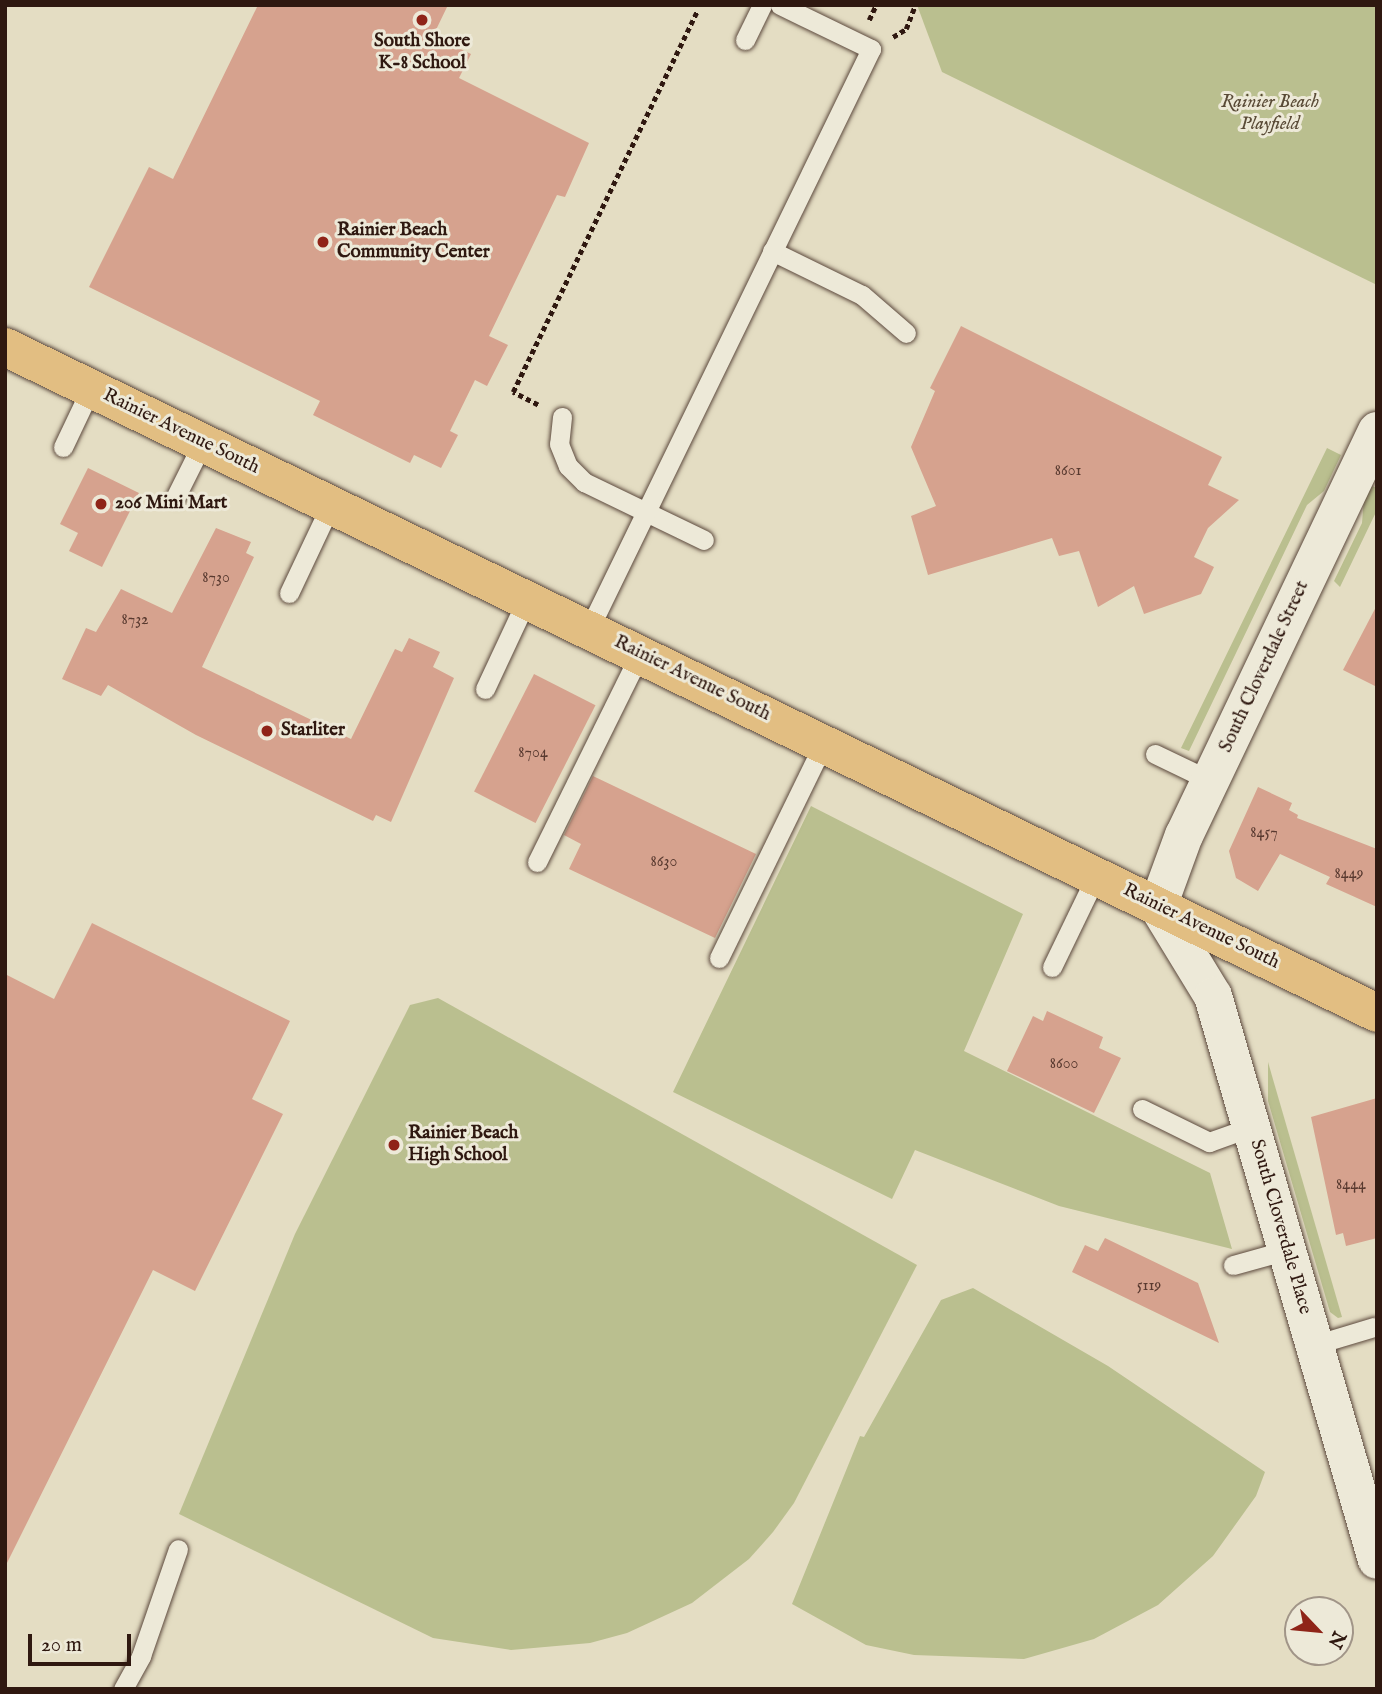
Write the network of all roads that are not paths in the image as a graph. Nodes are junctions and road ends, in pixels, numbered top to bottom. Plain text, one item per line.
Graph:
1 (762, 5) edge
2 (780, 5) edge
3 (745, 40) dead end
4 (772, 251) junction
5 (906, 334) dead end
6 (5, 347) edge
7 (91, 388) junction
8 (562, 416) dead end
9 (1377, 431) edge
10 (203, 442) junction
11 (62, 447) dead end
12 (176, 496) dead end
13 (331, 504) junction
14 (646, 512) junction
15 (704, 540) dead end
16 (289, 593) dead end
17 (527, 599) junction
18 (589, 629) junction
19 (640, 654) junction
20 (485, 689) dead end
21 (824, 743) junction
22 (1155, 754) dead end
23 (1211, 781) junction
24 (537, 862) dead end
25 (1096, 876) junction
26 (1158, 906) junction
27 (719, 958) dead end
28 (1052, 967) dead end
29 (1377, 1013) edge
30 (1142, 1109) dead end
31 (1251, 1127) junction
32 (1287, 1250) junction
33 (1233, 1265) dead end
34 (1374, 1327) dead end
35 (1314, 1345) junction
36 (178, 1549) dead end
37 (1377, 1560) edge
38 (123, 1689) edge

1 - 3 lane
2 - 4 lane
4 - 5 lane
4 - 14 lane
6 - 7 main road, Rainier Avenue South
7 - 10 main road, Rainier Avenue South
7 - 11 lane
8 - 14 lane
9 - 23 street, South Cloverdale Street
10 - 12 lane
10 - 13 main road, Rainier Avenue South
13 - 16 lane
13 - 17 main road, Rainier Avenue South
14 - 15 lane
14 - 18 lane
17 - 18 main road, Rainier Avenue South
17 - 20 lane
18 - 19 main road, Rainier Avenue South
19 - 21 main road, Rainier Avenue South
19 - 24 lane
21 - 25 main road, Rainier Avenue South
21 - 27 lane
22 - 23 lane
23 - 26 street, South Cloverdale Street
25 - 26 main road, Rainier Avenue South
25 - 28 lane
26 - 29 main road, Rainier Avenue South
26 - 31 street, South Cloverdale Place
30 - 31 lane
31 - 32 street, South Cloverdale Place
32 - 33 lane
32 - 35 street, South Cloverdale Place
34 - 35 lane
35 - 37 street, South Cloverdale Place
36 - 38 lane

